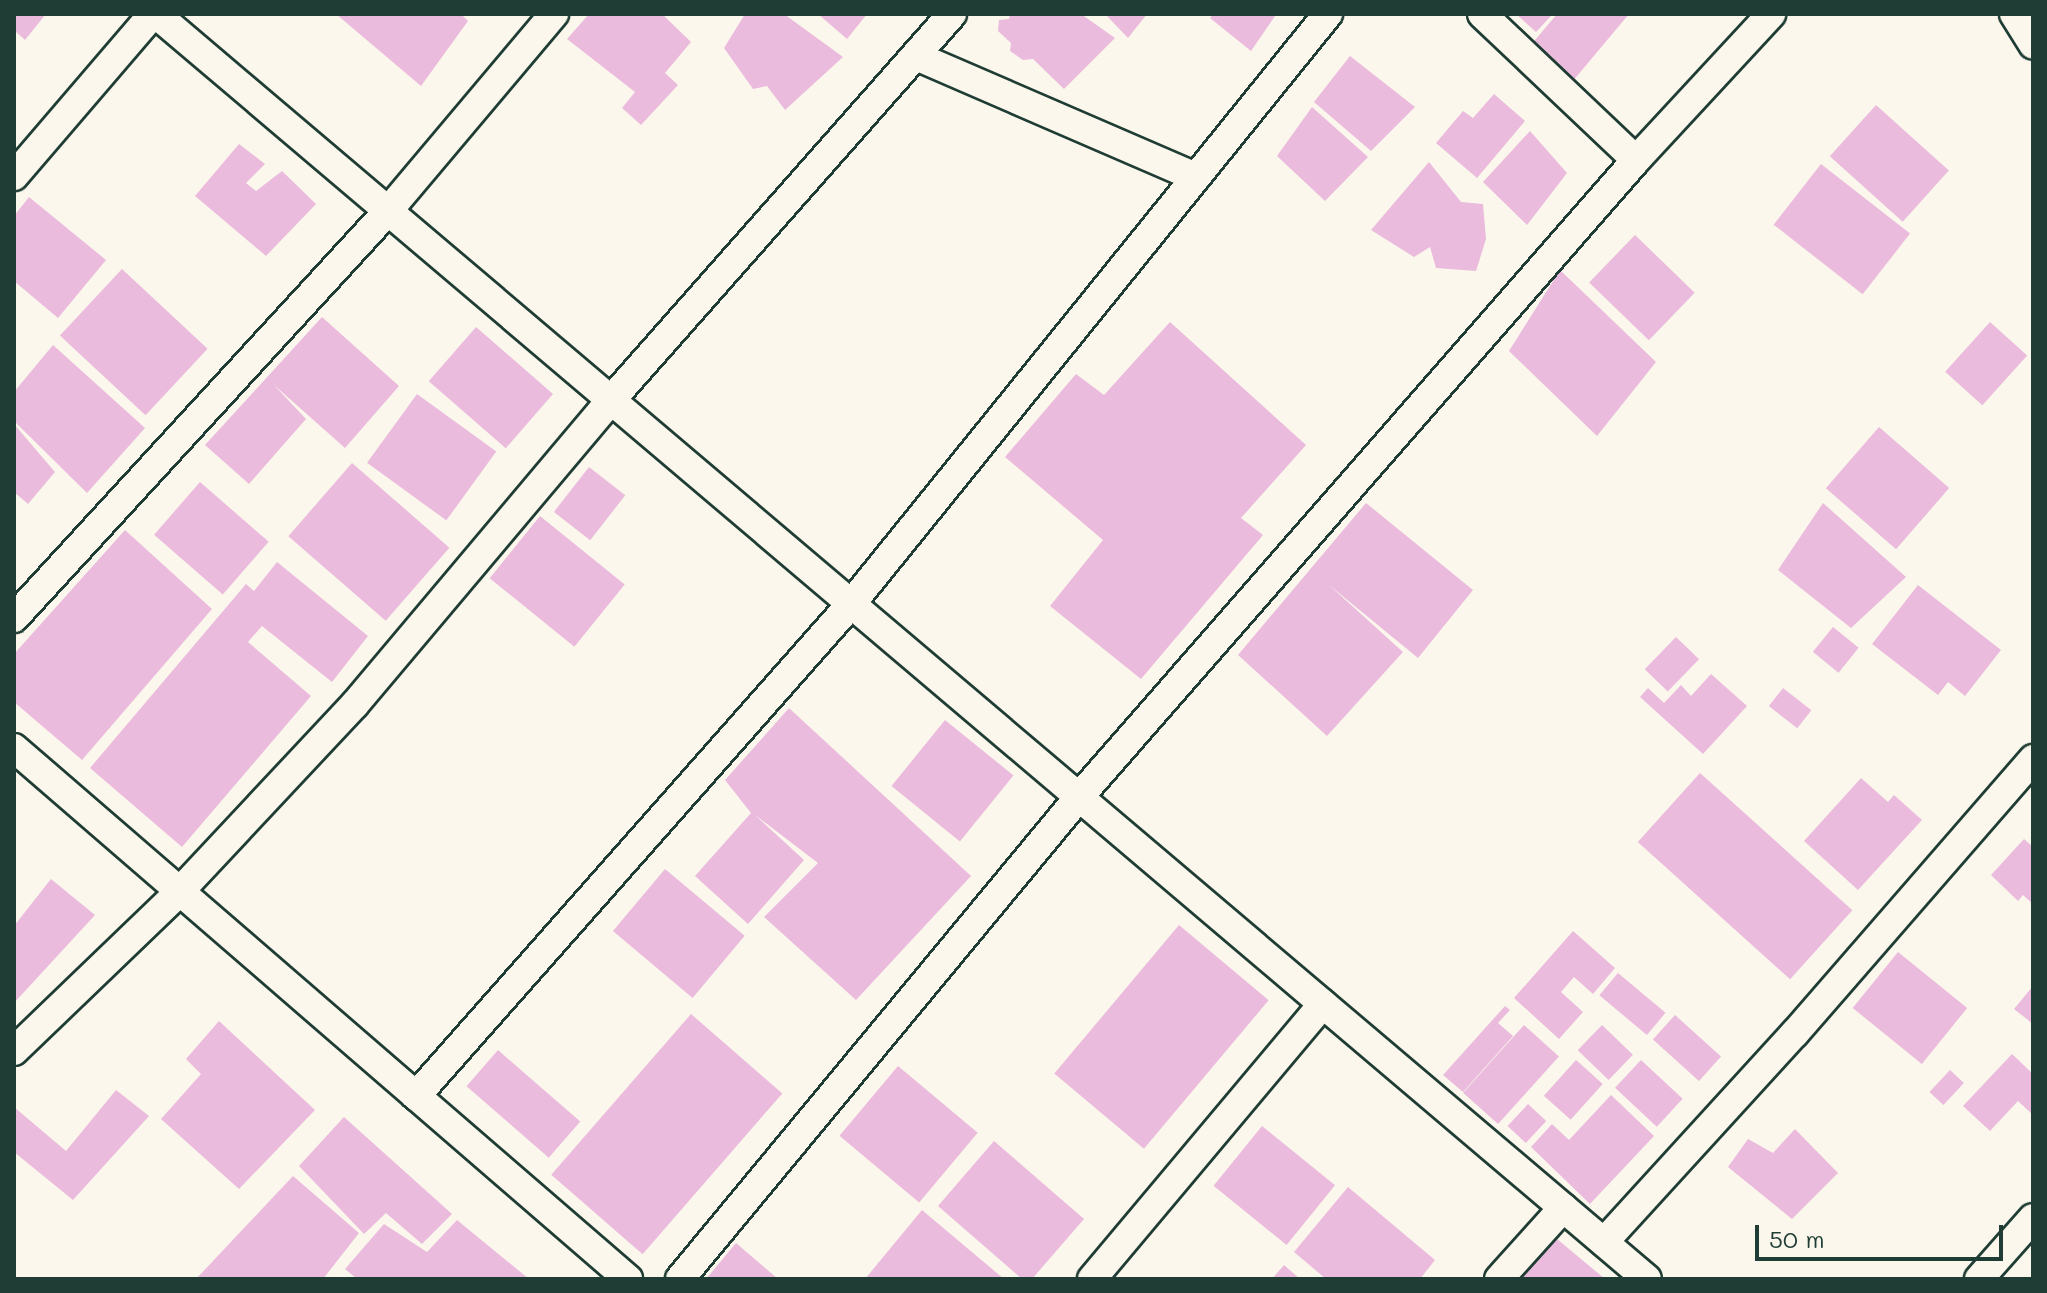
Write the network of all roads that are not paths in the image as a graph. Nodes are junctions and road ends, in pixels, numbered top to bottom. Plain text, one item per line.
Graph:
1 (154, 14) edge
2 (554, 14) edge
3 (952, 14) edge
4 (1328, 14) edge
5 (1482, 14) edge
6 (1771, 14) edge
7 (2014, 14) edge
8 (2033, 45) edge
9 (916, 56) junction
10 (1636, 160) junction
11 (14, 176) edge
12 (1196, 177) junction
13 (388, 211) junction
14 (611, 400) junction
15 (851, 604) junction
16 (14, 618) edge
17 (14, 748) edge
18 (2033, 759) edge
19 (1079, 797) junction
20 (180, 891) junction
21 (1323, 1004) junction
22 (14, 1051) edge
23 (416, 1096) junction
24 (1563, 1208) junction
25 (2033, 1218) edge
26 (1604, 1242) junction
27 (612, 1274) edge
28 (680, 1279) edge
29 (1092, 1279) edge
30 (1499, 1279) edge
31 (1647, 1279) edge
32 (1979, 1279) edge

1 - 11 street
1 - 13 street
2 - 13 street
3 - 9 street
4 - 12 street
5 - 10 street
6 - 10 street
7 - 8 street
9 - 12 street
9 - 14 street
10 - 19 street
12 - 15 street
13 - 14 street
13 - 16 street
14 - 15 street
14 - 20 street
15 - 19 street
15 - 23 street
17 - 20 street
18 - 26 street
19 - 21 street
19 - 28 street
20 - 22 street
20 - 23 street
21 - 24 street
21 - 29 street
23 - 27 street
24 - 26 street
24 - 30 street
25 - 32 street
26 - 31 street

